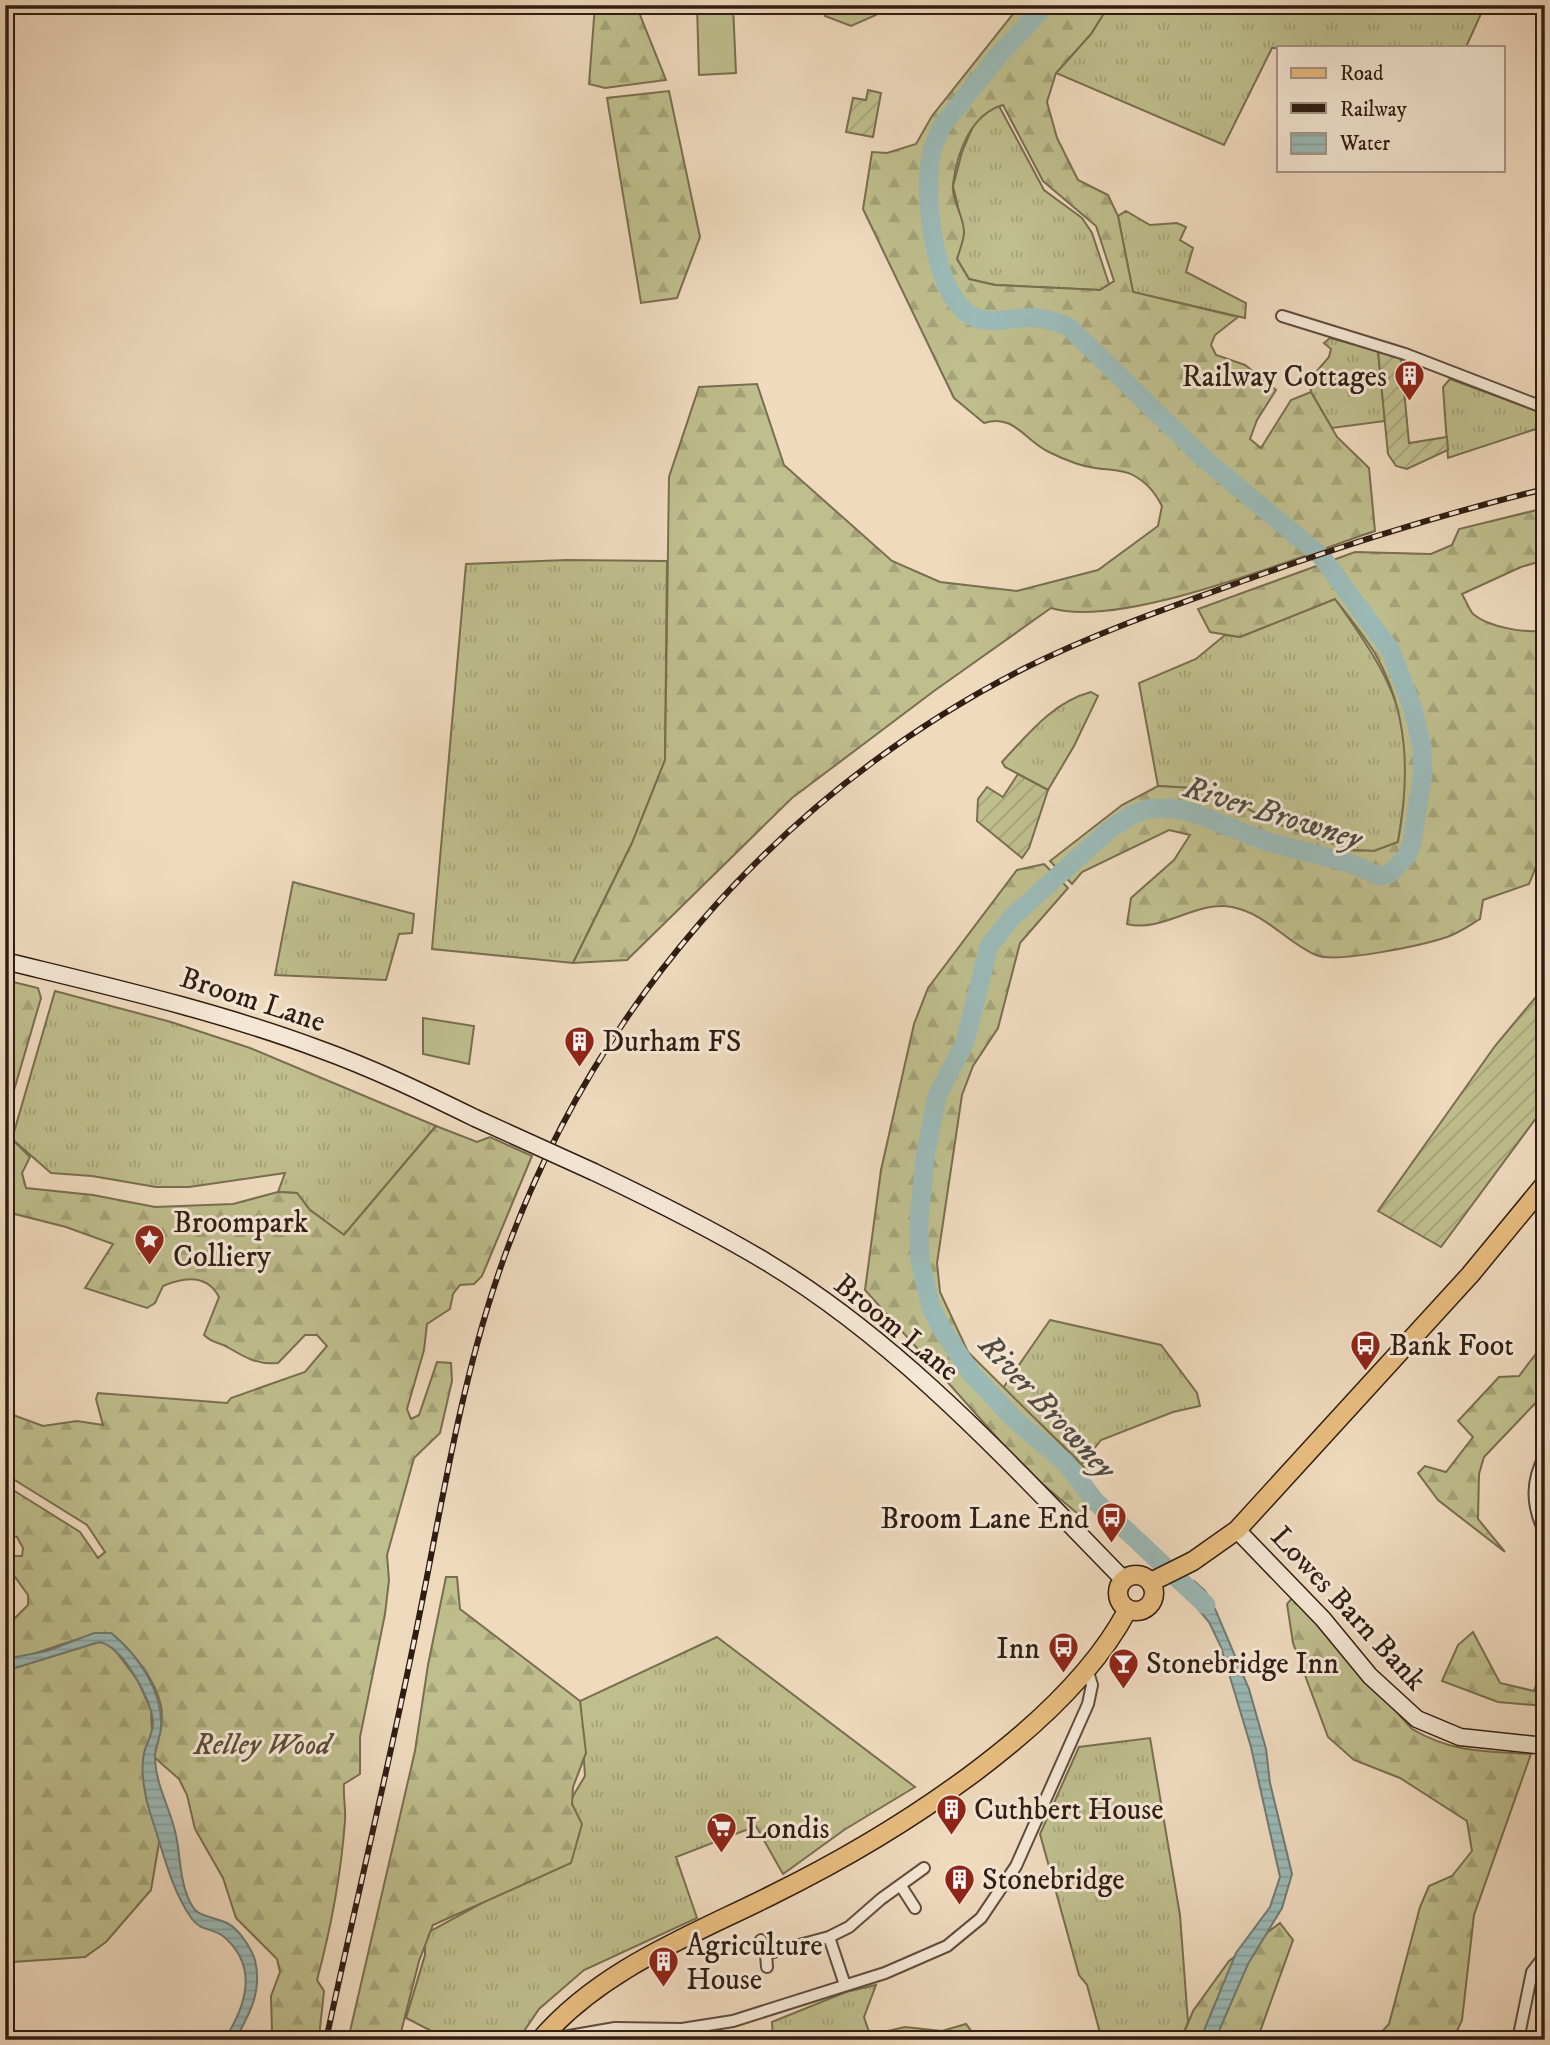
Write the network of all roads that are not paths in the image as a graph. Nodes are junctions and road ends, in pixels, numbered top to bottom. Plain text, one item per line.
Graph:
1 (1282, 316) dead end
2 (1545, 408) edge
3 (5, 961) edge
4 (1543, 1189) edge
5 (1545, 1455) edge
6 (1237, 1530) junction
7 (1545, 1533) edge
8 (1124, 1580) junction
9 (1150, 1583) junction
10 (1128, 1609) junction
11 (1087, 1670) junction
12 (1545, 1746) edge
13 (924, 1868) dead end
14 (901, 1886) junction
15 (915, 1908) dead end
16 (828, 1937) junction
17 (761, 1940) dead end
18 (766, 1954) junction
19 (1545, 1955) edge
20 (767, 1967) dead end
21 (845, 1985) junction
22 (540, 2040) edge
23 (546, 2040) edge
24 (1518, 2040) edge

1 - 2 street
3 - 8 main road, Broom Lane, bridge
4 - 6 main road
5 - 7 street
6 - 9 main road
6 - 12 main road, Lowes Barn Bank
8 - 9 main road
8 - 10 main road
9 - 10 main road
10 - 11 main road
11 - 21 street
11 - 22 main road
13 - 14 street
14 - 15 street
14 - 16 street
16 - 18 street
16 - 21 street
17 - 18 street
18 - 20 street
19 - 24 street
21 - 23 street

